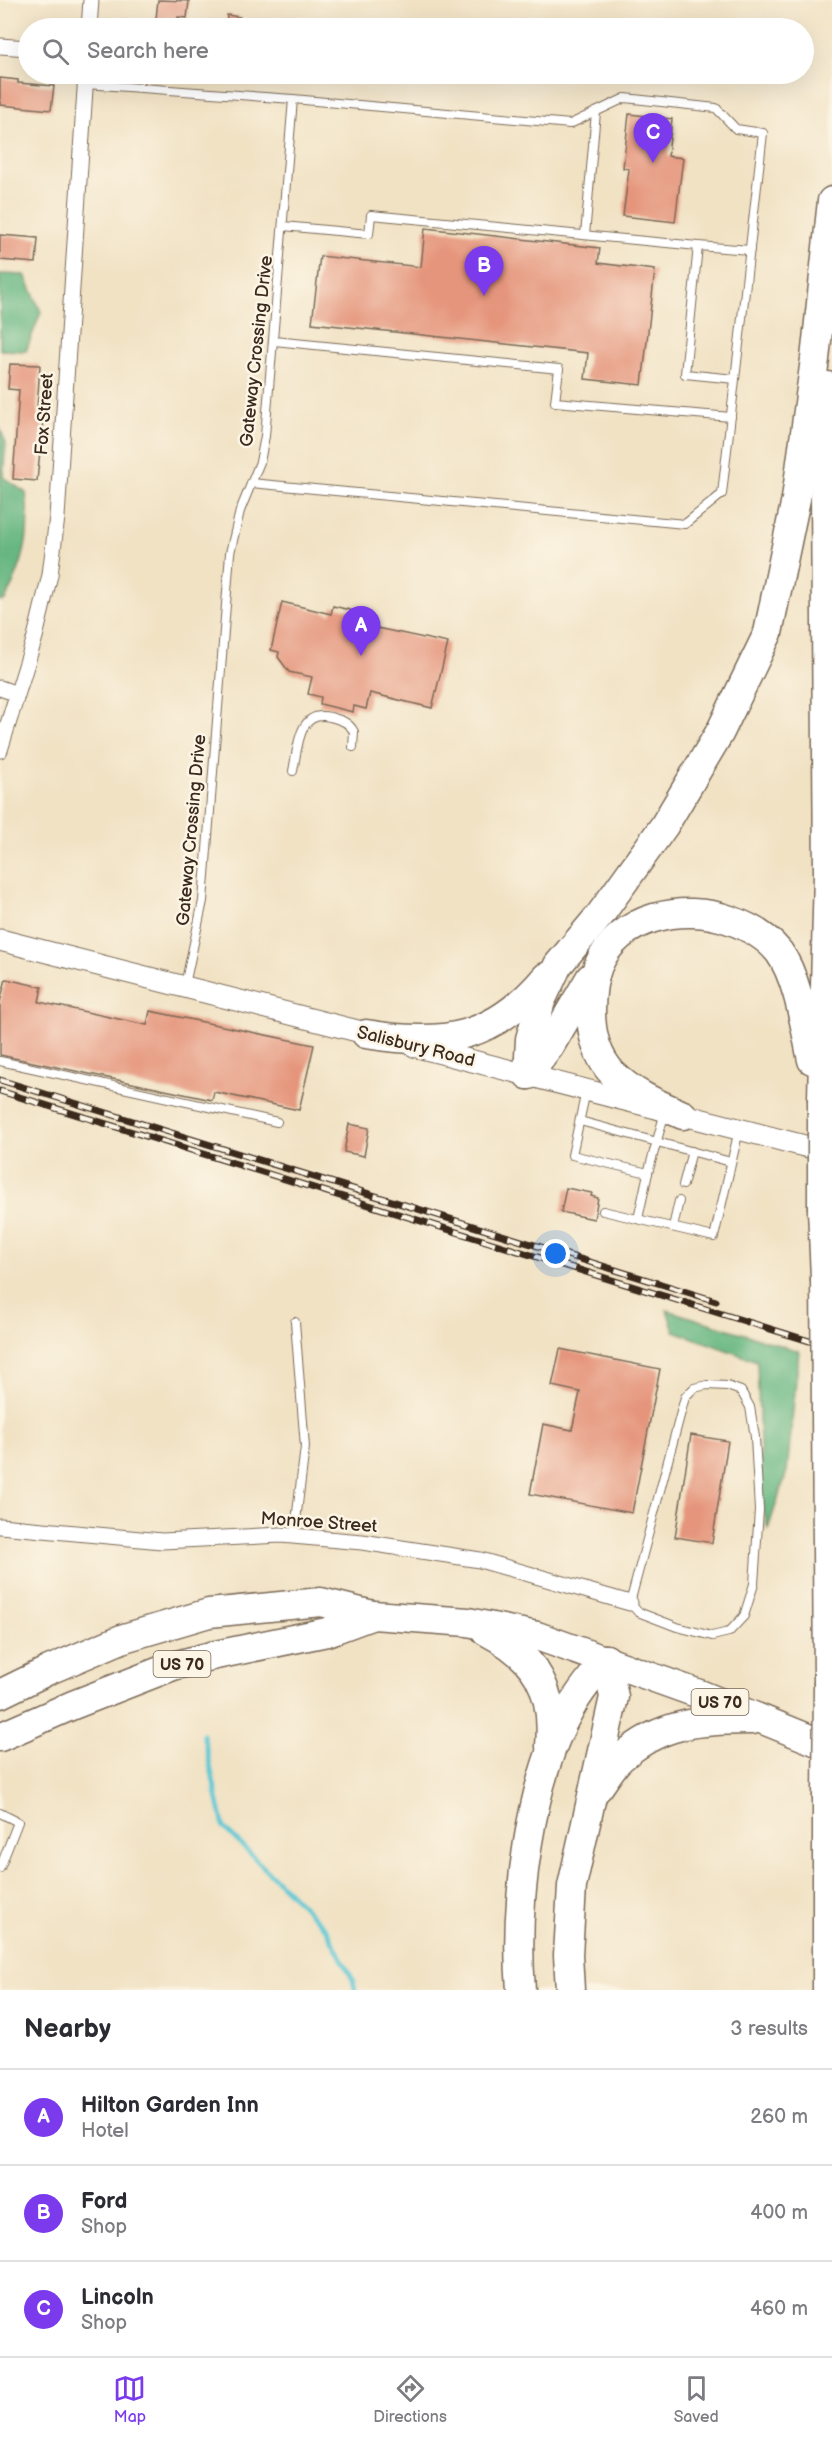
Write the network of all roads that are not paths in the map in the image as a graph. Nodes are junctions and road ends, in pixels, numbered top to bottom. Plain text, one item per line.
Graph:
1 (91, 0) edge
2 (90, 18) edge
3 (0, 45) edge
4 (18, 47) edge
5 (86, 84) edge
6 (138, 84) edge
7 (293, 99) junction
8 (596, 112) junction
9 (831, 208) edge
10 (283, 226) junction
11 (585, 235) junction
12 (698, 246) junction
13 (750, 250) junction
14 (273, 341) junction
15 (735, 379) junction
16 (731, 417) junction
17 (251, 483) junction
18 (0, 688) edge
19 (17, 694) junction
20 (353, 747) dead end
21 (0, 750) edge
22 (293, 771) dead end
23 (0, 940) edge
24 (558, 965) junction
25 (598, 965) junction
26 (185, 987) junction
27 (366, 1034) junction
28 (0, 1061) edge
29 (528, 1075) junction
30 (586, 1090) junction
31 (822, 1098) junction
32 (674, 1112) junction
33 (277, 1122) dead end
34 (580, 1122) junction
35 (739, 1129) junction
36 (657, 1142) junction
37 (692, 1151) junction
38 (832, 1153) edge
39 (731, 1162) junction
40 (648, 1173) junction
41 (683, 1185) dead end
42 (679, 1201) dead end
43 (603, 1211) dead end
44 (638, 1219) junction
45 (673, 1227) junction
46 (295, 1322) dead end
47 (0, 1526) edge
48 (294, 1536) junction
49 (630, 1603) junction
50 (373, 1615) junction
51 (468, 1622) junction
52 (606, 1659) junction
53 (0, 1694) edge
54 (763, 1720) junction
55 (0, 1737) edge
56 (832, 1748) edge
57 (550, 1752) junction
58 (0, 1813) edge
59 (587, 1819) junction
60 (0, 1868) edge
61 (827, 1953) junction
62 (521, 1990) edge
63 (570, 1990) edge
64 (819, 1990) edge
65 (827, 1990) edge

1 - 2 street
3 - 4 street
5 - 19 street, Fox Street
6 - 7 lane
7 - 8 lane
7 - 10 lane, Gateway Crossing Drive
8 - 11 lane
8 - 13 lane
9 - 24 highway
9 - 31 highway
10 - 11 lane
10 - 14 lane, Gateway Crossing Drive
11 - 12 lane
12 - 13 lane
12 - 15 lane
13 - 15 lane
14 - 16 lane
14 - 17 lane, Gateway Crossing Drive
15 - 16 lane
16 - 17 lane
17 - 26 lane, Gateway Crossing Drive
18 - 19 street
19 - 21 street, Fox Street
20 - 22 lane
23 - 26 street, Salisbury Road
24 - 27 highway
24 - 29 highway
25 - 29 highway
25 - 31 highway
25 - 32 highway
26 - 27 street, Salisbury Road
27 - 29 street, Salisbury Road
28 - 33 lane
29 - 30 street, Salisbury Road
30 - 32 street, Salisbury Road
30 - 34 lane
31 - 61 highway, bridge
32 - 35 street, Salisbury Road
32 - 36 lane
34 - 36 lane
34 - 40 lane
35 - 38 street, Salisbury Road
35 - 39 lane
36 - 37 lane
36 - 40 lane
37 - 39 lane
37 - 41 lane
39 - 45 lane
40 - 44 lane
42 - 45 lane
43 - 44 lane
44 - 45 lane
46 - 48 lane
47 - 48 street, Monroe Street
48 - 49 street, Monroe Street
49 - 49 lane
50 - 51 highway, US 70
50 - 53 highway, US 70
50 - 55 highway, US 70
51 - 52 highway, US 70
51 - 57 highway
52 - 54 highway, US 70
52 - 57 highway
52 - 59 highway
54 - 56 highway, US 70
54 - 59 highway
57 - 62 highway
58 - 60 lane
59 - 63 highway
61 - 64 highway
61 - 65 highway

